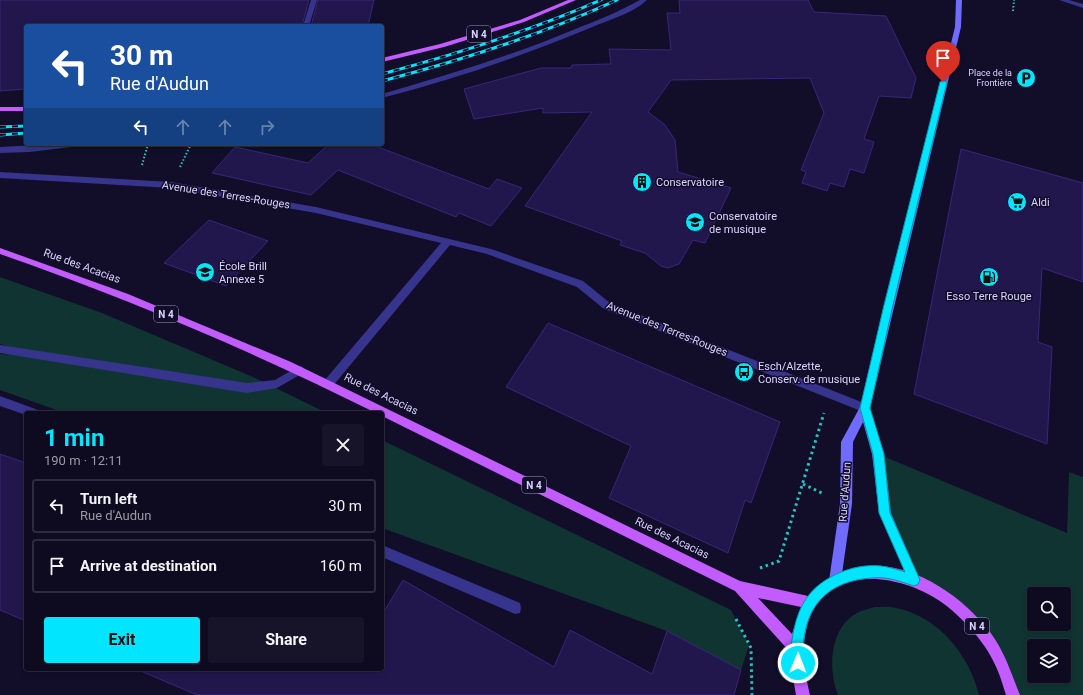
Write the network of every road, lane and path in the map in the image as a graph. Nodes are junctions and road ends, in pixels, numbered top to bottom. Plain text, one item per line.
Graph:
1 (314, 0) edge
2 (573, 0) edge
3 (644, 0) edge
4 (959, 0) edge
5 (1014, 0) edge
6 (1062, 0) edge
7 (1083, 6) edge
8 (1013, 11) dead end
9 (307, 24) edge
10 (384, 60) edge
11 (384, 95) edge
12 (24, 108) edge
13 (0, 109) edge
14 (59, 146) edge
15 (190, 146) edge
16 (0, 150) edge
17 (0, 175) edge
18 (170, 185) junction
19 (448, 241) junction
20 (0, 251) edge
21 (0, 349) edge
22 (299, 370) junction
23 (328, 384) junction
24 (830, 394) junction
25 (0, 401) edge
26 (865, 408) junction
27 (28, 411) edge
28 (383, 411) edge
29 (384, 412) edge
30 (384, 553) edge
31 (914, 580) junction
32 (835, 581) junction
33 (739, 587) junction
34 (810, 604) junction
35 (514, 608) dead end
36 (797, 649) junction
37 (752, 695) edge
38 (803, 695) edge
39 (1013, 695) edge

1 - 9 street
2 - 10 main road, N 4
3 - 11 street
4 - 26 street, Rue d'Audun
5 - 8 path
6 - 7 street
12 - 13 main road
14 - 16 street
15 - 18 path
17 - 18 street, Avenue des Terres-Rouges
18 - 19 street, Avenue des Terres-Rouges
19 - 23 street
19 - 24 street, Avenue des Terres-Rouges
20 - 22 main road, Rue des Acacias / N 4
21 - 22 street
22 - 23 main road, Rue des Acacias / N 4
23 - 28 main road, Rue des Acacias / N 4
24 - 26 street, Avenue des Terres-Rouges
24 - 33 path
25 - 27 street
26 - 31 street, Rue d'Audun
26 - 32 street, Rue d'Audun
29 - 33 main road, Rue des Acacias / N 4
30 - 35 street
31 - 32 main road, N 4
31 - 39 main road, N 4
32 - 34 main road, N 4
33 - 34 main road, Rue des Acacias / N 4
33 - 36 main road, Rue des Acacias / N 4
33 - 37 path
34 - 36 main road, N 4
36 - 38 main road, N 4

